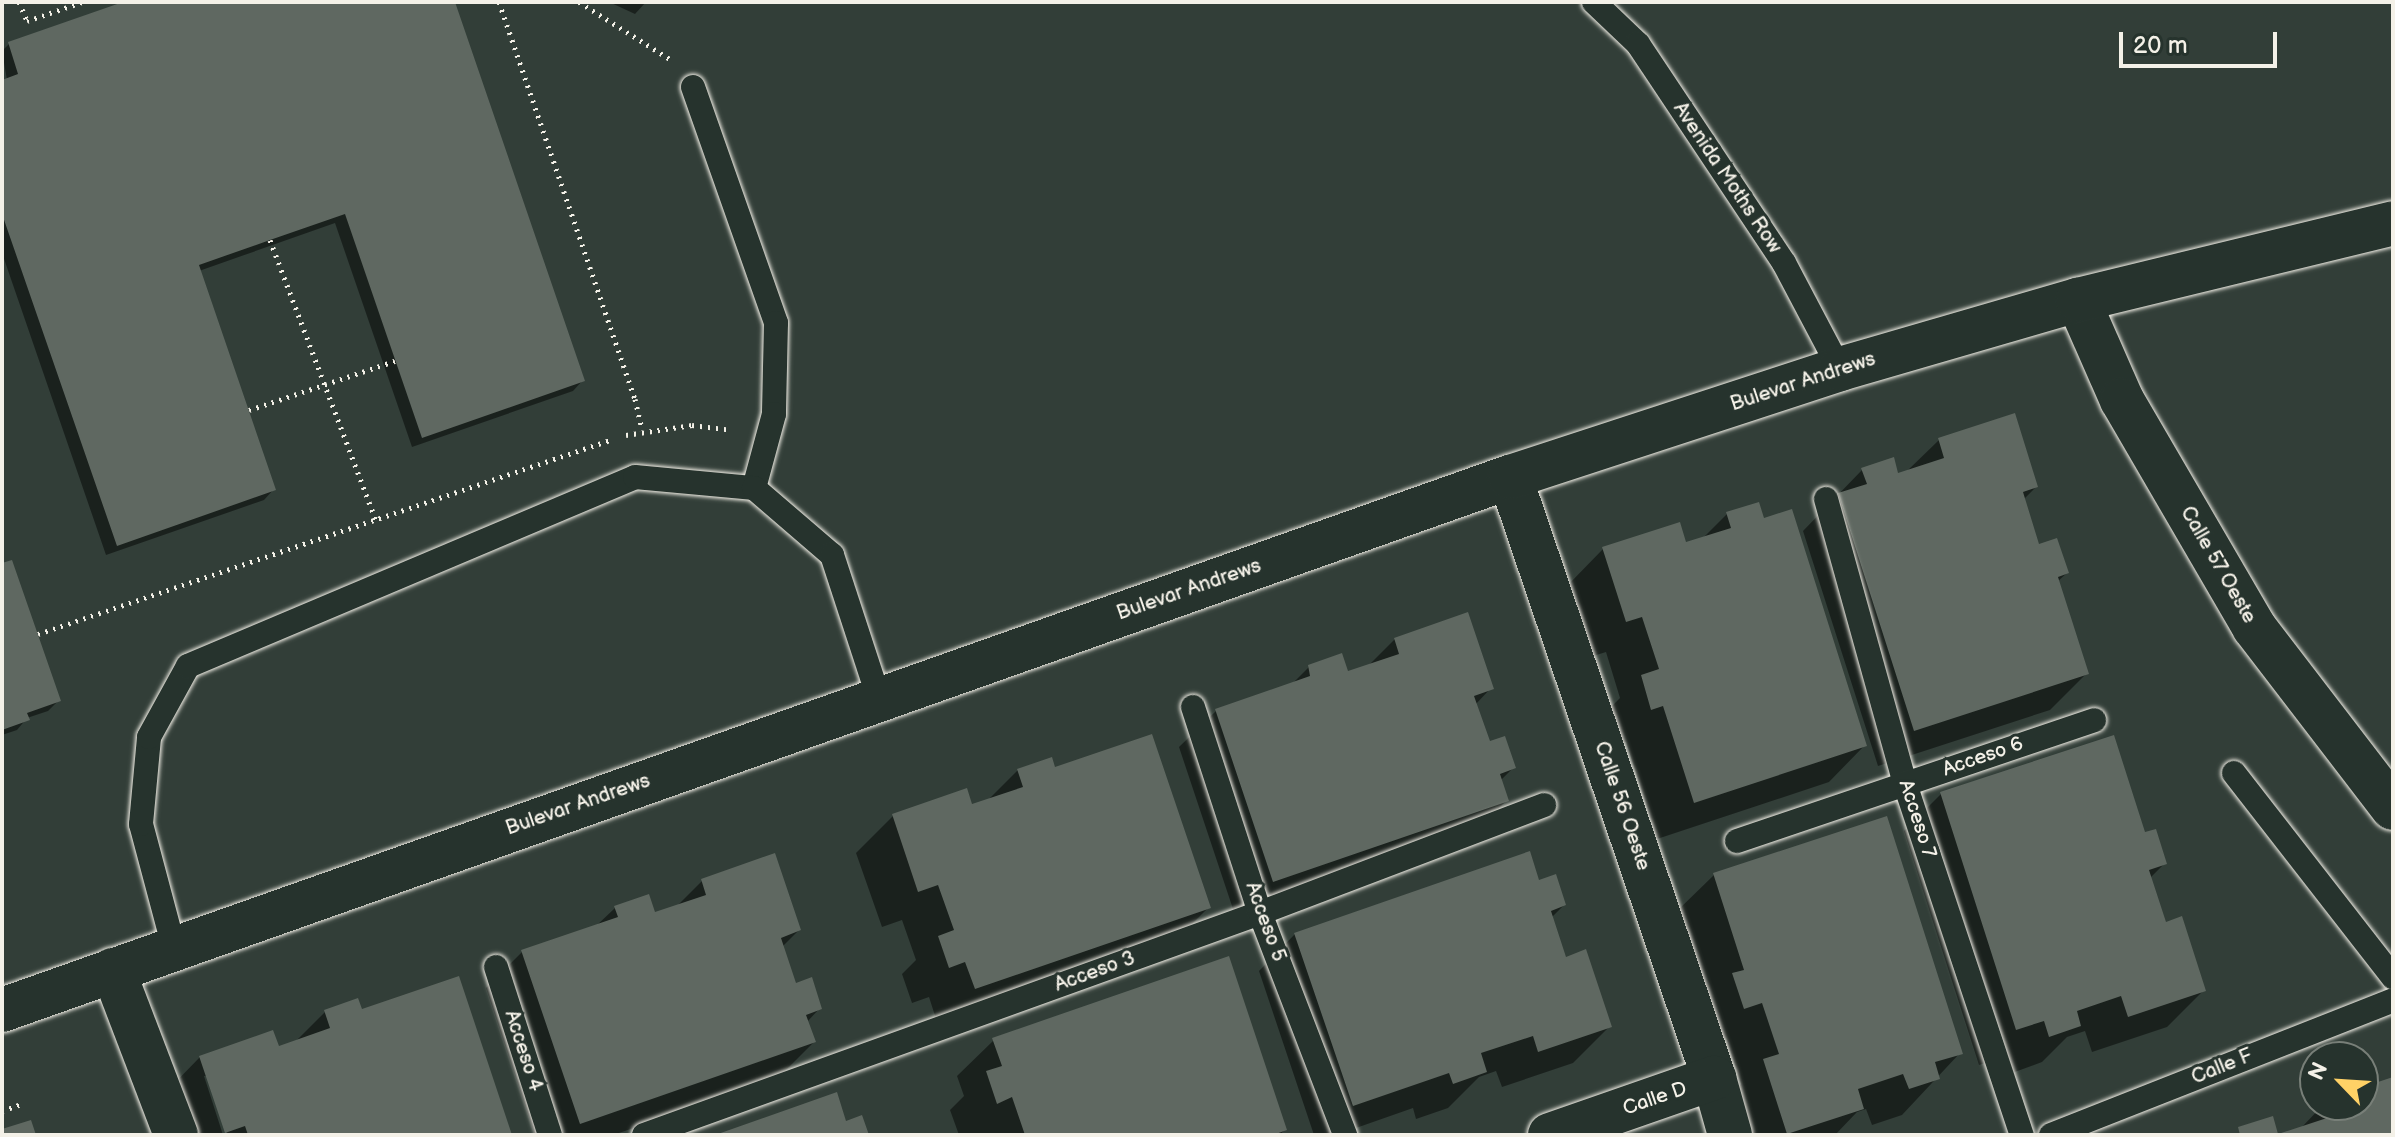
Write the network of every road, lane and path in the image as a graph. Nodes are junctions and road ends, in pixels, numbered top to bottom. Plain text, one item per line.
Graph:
1 (19, 2) edge
2 (82, 2) edge
3 (499, 2) edge
4 (579, 2) edge
5 (1594, 2) edge
6 (693, 87) joint
7 (2393, 223) edge
8 (270, 240) dead end
9 (2078, 300) junction
10 (395, 361) dead end
11 (1840, 369) junction
12 (325, 384) junction
13 (249, 410) dead end
14 (642, 430) junction
15 (740, 432) dead end
16 (1510, 477) junction
17 (754, 488) junction
18 (1826, 499) dead end
19 (376, 520) junction
20 (38, 634) dead end
21 (879, 699) junction
22 (1193, 707) dead end
23 (2094, 720) dead end
24 (2234, 773) dead end
25 (1905, 784) junction
26 (1544, 805) dead end
27 (2393, 808) edge
28 (1737, 841) dead end
29 (1260, 913) junction
30 (174, 948) junction
31 (496, 967) dead end
32 (113, 970) junction
33 (2393, 977) edge
34 (2393, 1000) edge
35 (2, 1010) edge
36 (1714, 1078) junction
37 (21, 1104) dead end
38 (2, 1111) edge
39 (2109, 1124) edge
40 (176, 1135) edge
41 (550, 1135) edge
42 (644, 1135) edge
43 (1345, 1135) edge
44 (1550, 1135) edge
45 (1730, 1135) edge
46 (2022, 1135) edge
47 (2051, 1135) edge

1 - 2 path
3 - 14 path
4 - 6 path
5 - 11 lane, Avenida Moths Row
6 - 17 lane
7 - 9 main road, Bulevar Andrews
8 - 12 path
9 - 11 main road, Bulevar Andrews
9 - 27 main road, Calle 57 Oeste
10 - 12 path
11 - 16 main road, Bulevar Andrews
12 - 13 path
12 - 19 path
14 - 15 path
14 - 19 path
16 - 21 main road, Bulevar Andrews
16 - 36 main road, Calle 56 Oeste
17 - 21 lane
17 - 30 lane
18 - 25 lane, Acceso 7
19 - 20 path
21 - 30 main road, Bulevar Andrews
22 - 29 lane, Acceso 5
23 - 25 lane, Acceso 6
24 - 33 lane
25 - 28 lane, Acceso 6
25 - 46 lane, Acceso 7
26 - 29 lane, Acceso 3
29 - 42 lane, Acceso 3
29 - 43 lane, Acceso 5
30 - 32 main road, Bulevar Andrews
31 - 41 lane, Acceso 4
32 - 35 main road, Bulevar Andrews
32 - 40 main road
34 - 39 lane, Calle F
36 - 44 main road, Calle D
36 - 45 main road, Calle 56 Oeste
37 - 38 path
39 - 47 lane, Calle F

